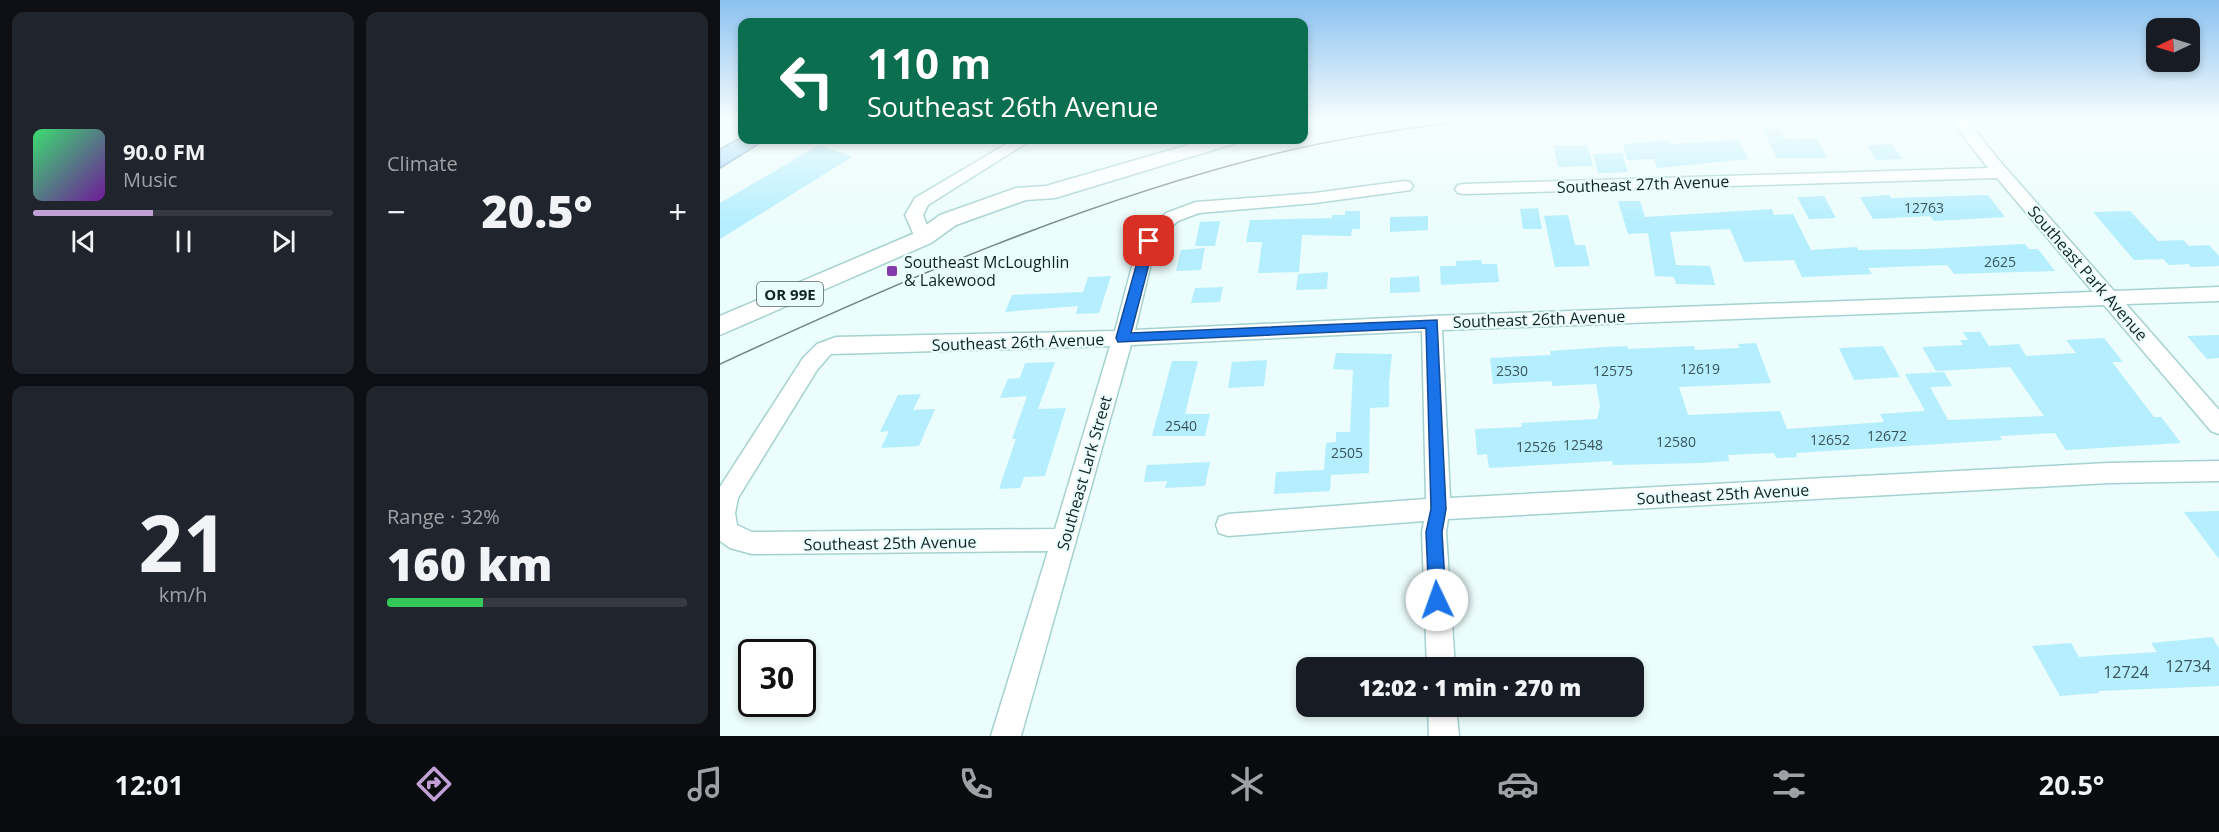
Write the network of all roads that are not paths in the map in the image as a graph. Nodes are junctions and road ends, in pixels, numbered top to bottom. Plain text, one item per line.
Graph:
1 (999, 154) edge
2 (1178, 154) edge
3 (1986, 154) edge
4 (2001, 173) junction
5 (1404, 186) dead end
6 (1464, 189) dead end
7 (923, 238) junction
8 (2219, 294) edge
9 (2109, 297) junction
10 (1432, 323) junction
11 (720, 326) edge
12 (1123, 338) junction
13 (2219, 424) edge
14 (2219, 471) edge
15 (1438, 509) junction
16 (724, 524) joint
17 (1228, 525) dead end
18 (1065, 540) junction
19 (1440, 657) edge
20 (1443, 717) edge
21 (1005, 736) edge
22 (1444, 736) edge

1 - 7 street
2 - 7 main road, OR 99E
3 - 4 street, Southeast Park Avenue
4 - 6 street, Southeast 27th Avenue
4 - 9 street, Southeast Park Avenue
5 - 12 street, Southeast Lark Street
7 - 11 main road, OR 99E
8 - 9 street, Southeast 26th Avenue
9 - 10 street, Southeast 26th Avenue
9 - 13 street, Southeast Park Avenue
10 - 12 street, Southeast 26th Avenue
10 - 15 street
12 - 16 street, Southeast 26th Avenue
12 - 18 street, Southeast Lark Street
14 - 15 street, Southeast 25th Avenue
15 - 17 street, Southeast 25th Avenue
15 - 19 street
16 - 18 street, Southeast 25th Avenue
18 - 21 street, Southeast Lark Street
20 - 22 street

